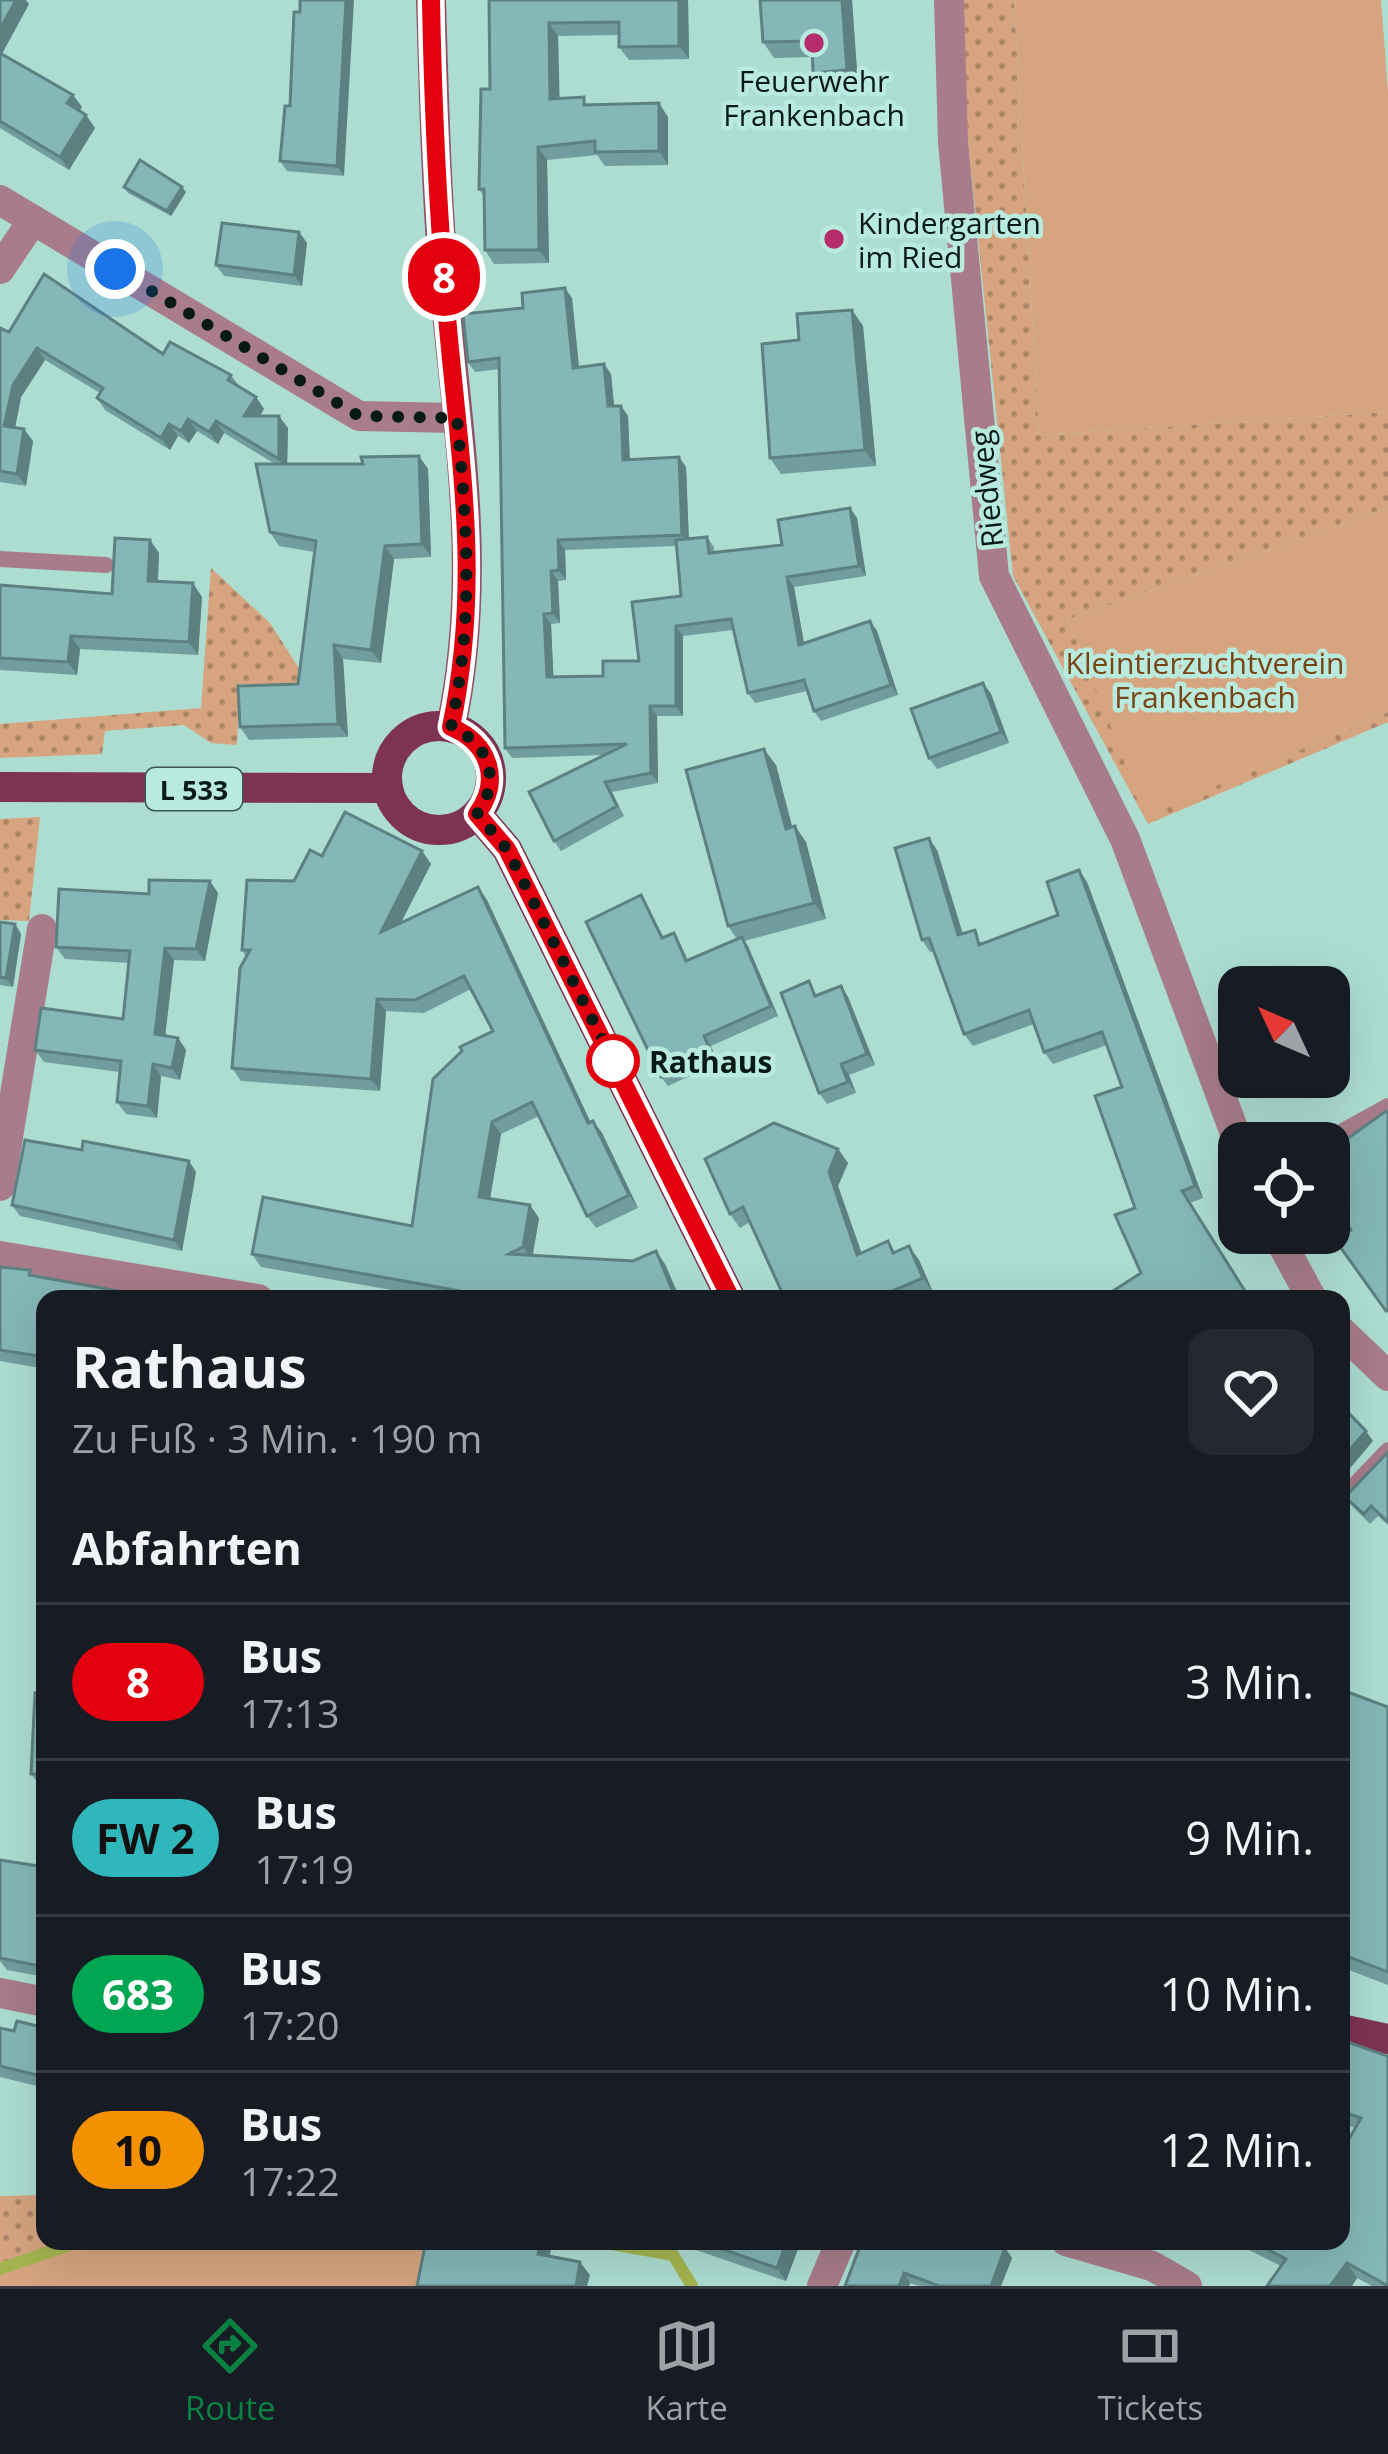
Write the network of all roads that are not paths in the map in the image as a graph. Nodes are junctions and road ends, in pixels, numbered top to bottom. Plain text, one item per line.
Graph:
1 (431, 0) edge
2 (949, 0) edge
3 (0, 200) edge
4 (33, 220) junction
5 (0, 269) edge
6 (457, 418) junction
7 (0, 559) edge
8 (106, 565) dead end
9 (451, 727) junction
10 (0, 788) edge
11 (388, 788) junction
12 (477, 814) junction
13 (42, 929) dead end
14 (1388, 1106) edge
15 (1231, 1122) edge
16 (1350, 1127) edge
17 (0, 1186) edge
18 (1287, 1254) edge
19 (0, 1256) edge
20 (204, 1290) edge
21 (727, 1290) edge
22 (1307, 1290) edge
23 (1350, 1340) edge
24 (1388, 1376) edge
25 (1388, 1450) edge
26 (1350, 1490) edge
27 (0, 1993) edge
28 (36, 2000) edge
29 (1350, 2031) edge
30 (1388, 2039) edge
31 (837, 2250) edge
32 (1097, 2250) edge
33 (822, 2286) edge
34 (1187, 2286) edge

1 - 6 main road
2 - 15 street, Riedweg
3 - 4 street
4 - 5 street
4 - 6 street
6 - 9 main road
7 - 8 lane
9 - 11 main road
9 - 12 main road
10 - 11 main road, L 533
11 - 12 main road
12 - 21 main road
13 - 17 street
14 - 16 lane
18 - 22 street
19 - 20 street
23 - 24 street
25 - 26 lane
27 - 28 street
29 - 30 main road
31 - 33 street
32 - 34 street

